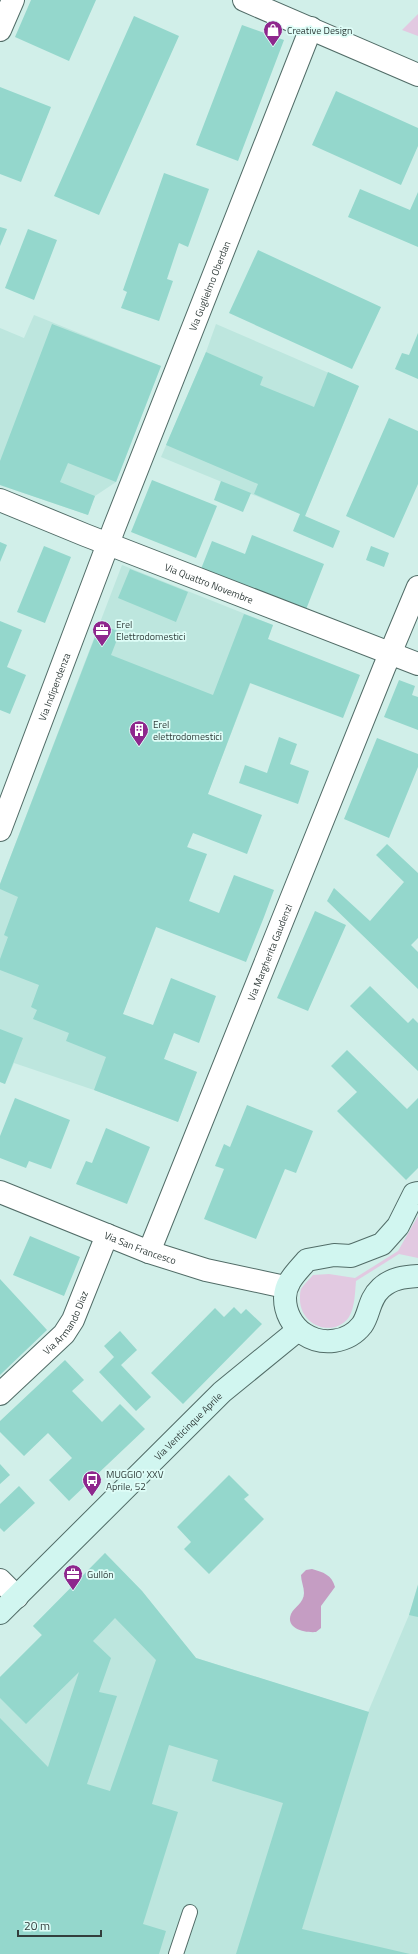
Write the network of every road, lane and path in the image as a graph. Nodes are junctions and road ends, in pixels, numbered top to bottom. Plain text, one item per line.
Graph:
1 (13, 0) edge
2 (244, 0) edge
3 (311, 28) junction
4 (0, 30) edge
5 (418, 75) edge
6 (0, 500) edge
7 (108, 544) junction
8 (418, 587) edge
9 (390, 653) junction
10 (418, 664) edge
11 (0, 830) edge
12 (0, 1192) edge
13 (418, 1193) edge
14 (107, 1235) junction
15 (149, 1252) junction
16 (418, 1276) edge
17 (285, 1287) junction
18 (298, 1330) junction
19 (0, 1394) edge
20 (0, 1580) edge
21 (17, 1596) junction
22 (0, 1614) edge
23 (190, 1912) dead end
24 (176, 1954) edge

1 - 4 street
2 - 3 street
3 - 5 street
3 - 7 street, Via Guglielmo Oberdan
6 - 7 street, Via Quattro Novembre
7 - 9 street, Via Quattro Novembre
7 - 11 street, Via Indipendenza
8 - 9 street, Via Margherita Gaudenzi
9 - 10 street, Via Quattro Novembre
9 - 15 street, Via Margherita Gaudenzi
12 - 14 street, Via San Francesco
13 - 17 main road
14 - 15 street, Via San Francesco
14 - 19 street, Via Armando Diaz
15 - 17 street, Via San Francesco
16 - 18 main road
17 - 18 main road
18 - 21 main road, Via Venticinque Aprile
20 - 21 street
21 - 22 main road, Via Venticinque Aprile
23 - 24 lane

